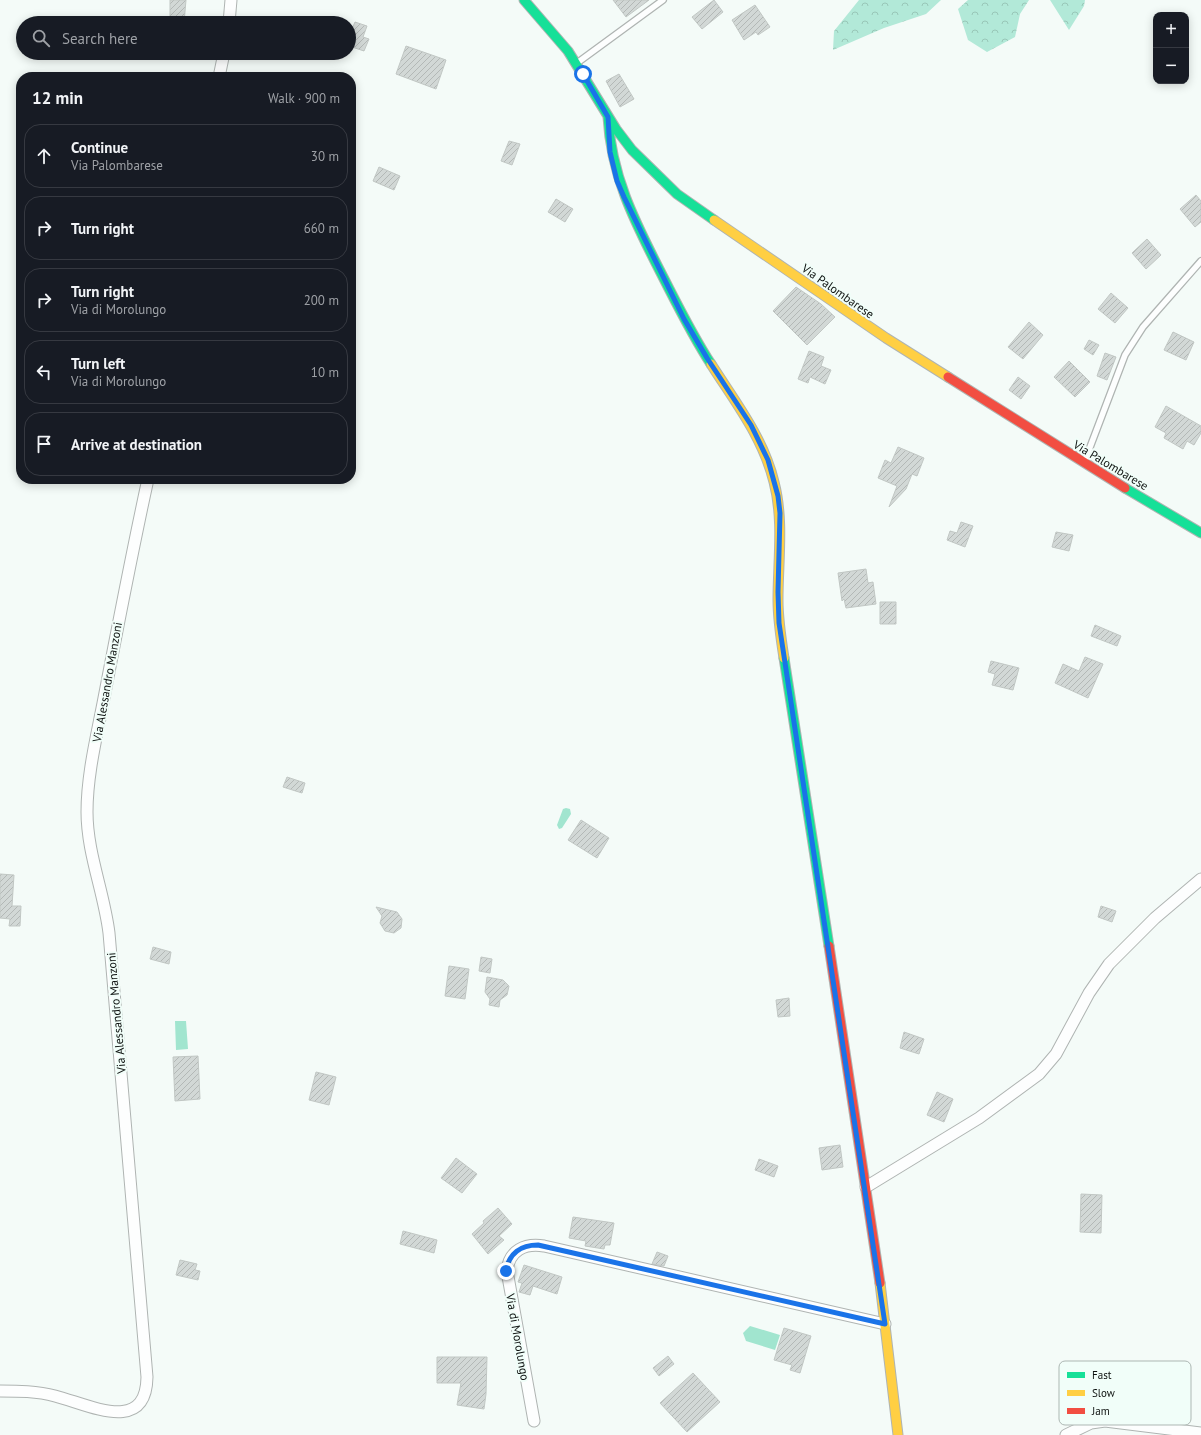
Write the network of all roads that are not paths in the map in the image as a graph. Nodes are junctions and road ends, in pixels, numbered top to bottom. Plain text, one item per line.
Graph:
1 (231, 0) edge
2 (524, 0) edge
3 (663, 0) edge
4 (230, 16) edge
5 (222, 60) edge
6 (577, 64) junction
7 (219, 72) edge
8 (608, 117) junction
9 (1201, 261) edge
10 (1084, 463) junction
11 (147, 484) edge
12 (1201, 533) edge
13 (1201, 879) edge
14 (866, 1187) junction
15 (885, 1324) junction
16 (0, 1391) edge
17 (534, 1420) dead end
18 (1085, 1425) edge
19 (1137, 1425) edge
20 (1201, 1433) edge
21 (898, 1435) edge
22 (1066, 1435) edge

1 - 4 street
2 - 6 street, Via Palombarese
3 - 6 lane
5 - 7 street
6 - 8 street, Via Palombarese
8 - 10 street, Via Palombarese
8 - 14 street
9 - 10 lane
10 - 12 street, Via Palombarese
11 - 16 street, Via Alessandro Manzoni
13 - 14 street
14 - 15 street
15 - 17 street, Via di Morolungo
15 - 21 street
18 - 22 street
19 - 20 street

